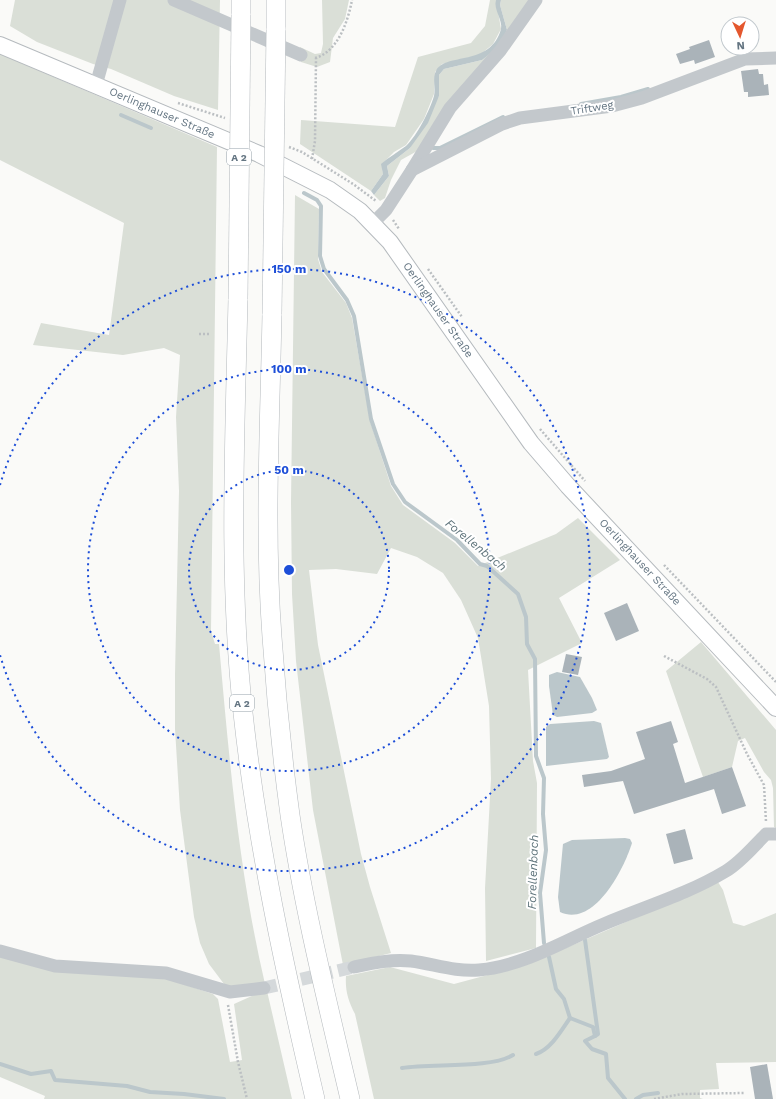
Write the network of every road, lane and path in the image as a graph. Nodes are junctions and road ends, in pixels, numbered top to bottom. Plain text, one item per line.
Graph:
1 (120, 0) edge
2 (174, 0) edge
3 (276, 0) edge
4 (352, 0) edge
5 (536, 0) edge
6 (241, 7) edge
7 (0, 46) edge
8 (301, 56) joint
9 (316, 58) junction
10 (776, 58) edge
11 (96, 85) junction
12 (312, 159) dead end
13 (412, 170) junction
14 (373, 223) junction
15 (199, 334) dead end
16 (211, 334) dead end
17 (664, 656) dead end
18 (776, 708) edge
19 (771, 834) edge
20 (0, 951) edge
21 (354, 967) tunnel mouth
22 (264, 988) tunnel mouth
23 (230, 992) junction
24 (744, 1093) dead end
25 (246, 1099) edge
26 (315, 1099) edge
27 (350, 1099) edge
28 (654, 1099) edge

1 - 11 street
2 - 8 street
3 - 27 highway, bridge
4 - 9 path
5 - 13 street, Triftweg
6 - 26 highway, A 2, bridge
7 - 11 main road, Oerlinghauser Straße
8 - 9 path
9 - 12 path
10 - 13 street, Triftweg
11 - 14 main road, Oerlinghauser Straße
13 - 14 street, Triftweg
14 - 18 main road, Oerlinghauser Straße
15 - 16 path
17 - 19 path
19 - 21 street
20 - 23 street
22 - 23 street
23 - 25 path
24 - 28 path

